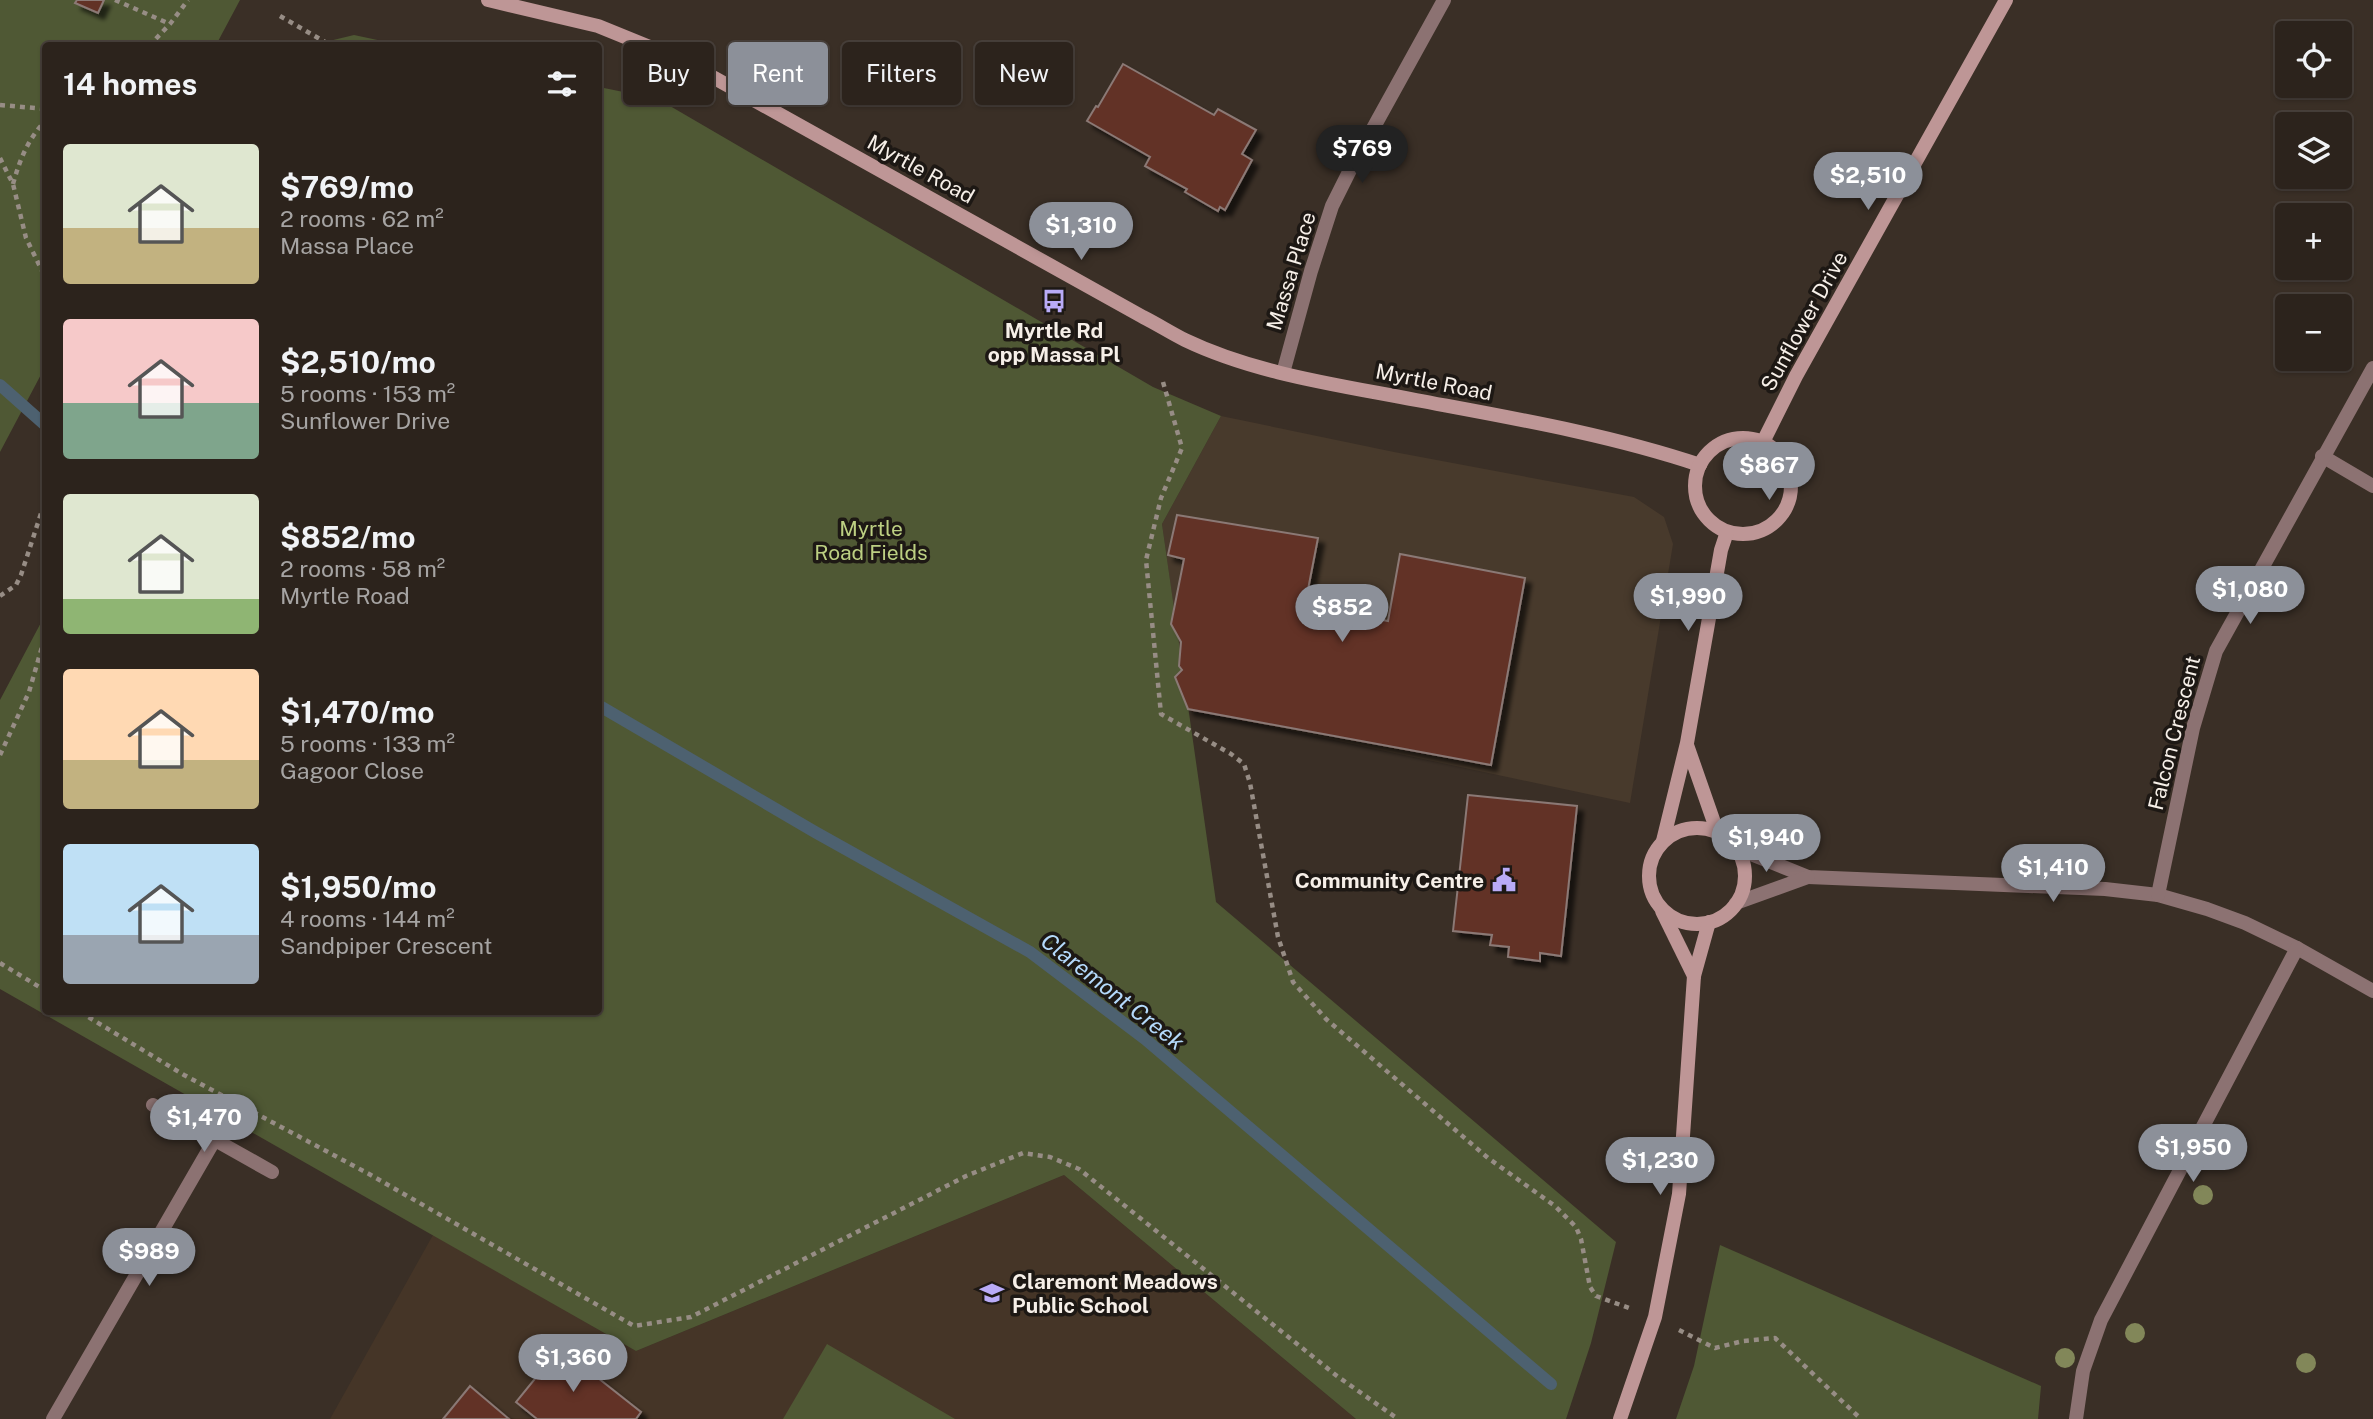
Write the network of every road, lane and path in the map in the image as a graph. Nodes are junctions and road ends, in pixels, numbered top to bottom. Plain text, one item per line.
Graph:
1 (115, 0) edge
2 (188, 0) edge
3 (488, 0) edge
4 (1444, 0) edge
5 (2006, 0) edge
6 (280, 16) dead end
7 (170, 24) junction
8 (153, 42) edge
9 (325, 42) edge
10 (0, 105) edge
11 (42, 109) edge
12 (42, 124) edge
13 (0, 158) edge
14 (13, 184) junction
15 (42, 270) edge
16 (2373, 368) edge
17 (1283, 373) junction
18 (1163, 382) dead end
19 (1763, 442) junction
20 (2322, 456) junction
21 (1700, 466) junction
22 (2373, 485) edge
23 (42, 510) edge
24 (1727, 532) junction
25 (0, 596) edge
26 (42, 647) edge
27 (1687, 743) junction
28 (0, 755) edge
29 (1717, 831) junction
30 (1663, 841) junction
31 (1736, 848) junction
32 (1808, 877) junction
33 (2158, 895) junction
34 (1736, 903) junction
35 (1660, 907) junction
36 (1709, 922) junction
37 (2297, 948) junction
38 (0, 963) edge
39 (1693, 976) junction
40 (42, 989) edge
41 (2373, 991) edge
42 (85, 1015) edge
43 (153, 1105) dead end
44 (215, 1139) junction
45 (272, 1172) dead end
46 (1655, 1317) junction
47 (53, 1419) edge
48 (1398, 1419) edge
49 (1620, 1419) edge
50 (1861, 1419) edge
51 (2076, 1419) edge

1 - 7 path
2 - 7 path
3 - 17 street, Myrtle Road
4 - 17 street, Massa Place
5 - 19 street, Sunflower Drive
6 - 9 path
7 - 8 path
10 - 11 path
12 - 14 path
13 - 14 path
14 - 15 path
16 - 20 street, Falcon Crescent
17 - 21 street, Myrtle Road
18 - 46 path
19 - 21 street
19 - 24 street
20 - 22 street
20 - 33 street, Falcon Crescent
21 - 24 street
23 - 25 path
24 - 27 street
26 - 28 path
27 - 29 street
27 - 30 street
29 - 30 street
29 - 31 street
30 - 35 street
31 - 32 street
31 - 34 street
32 - 33 street
32 - 34 street
33 - 37 street
34 - 36 street
35 - 36 street
35 - 39 street
36 - 39 street
37 - 41 street
37 - 51 street
38 - 40 path
39 - 46 street
42 - 48 path
43 - 44 street
44 - 45 street
44 - 47 street
46 - 49 street
46 - 50 path

